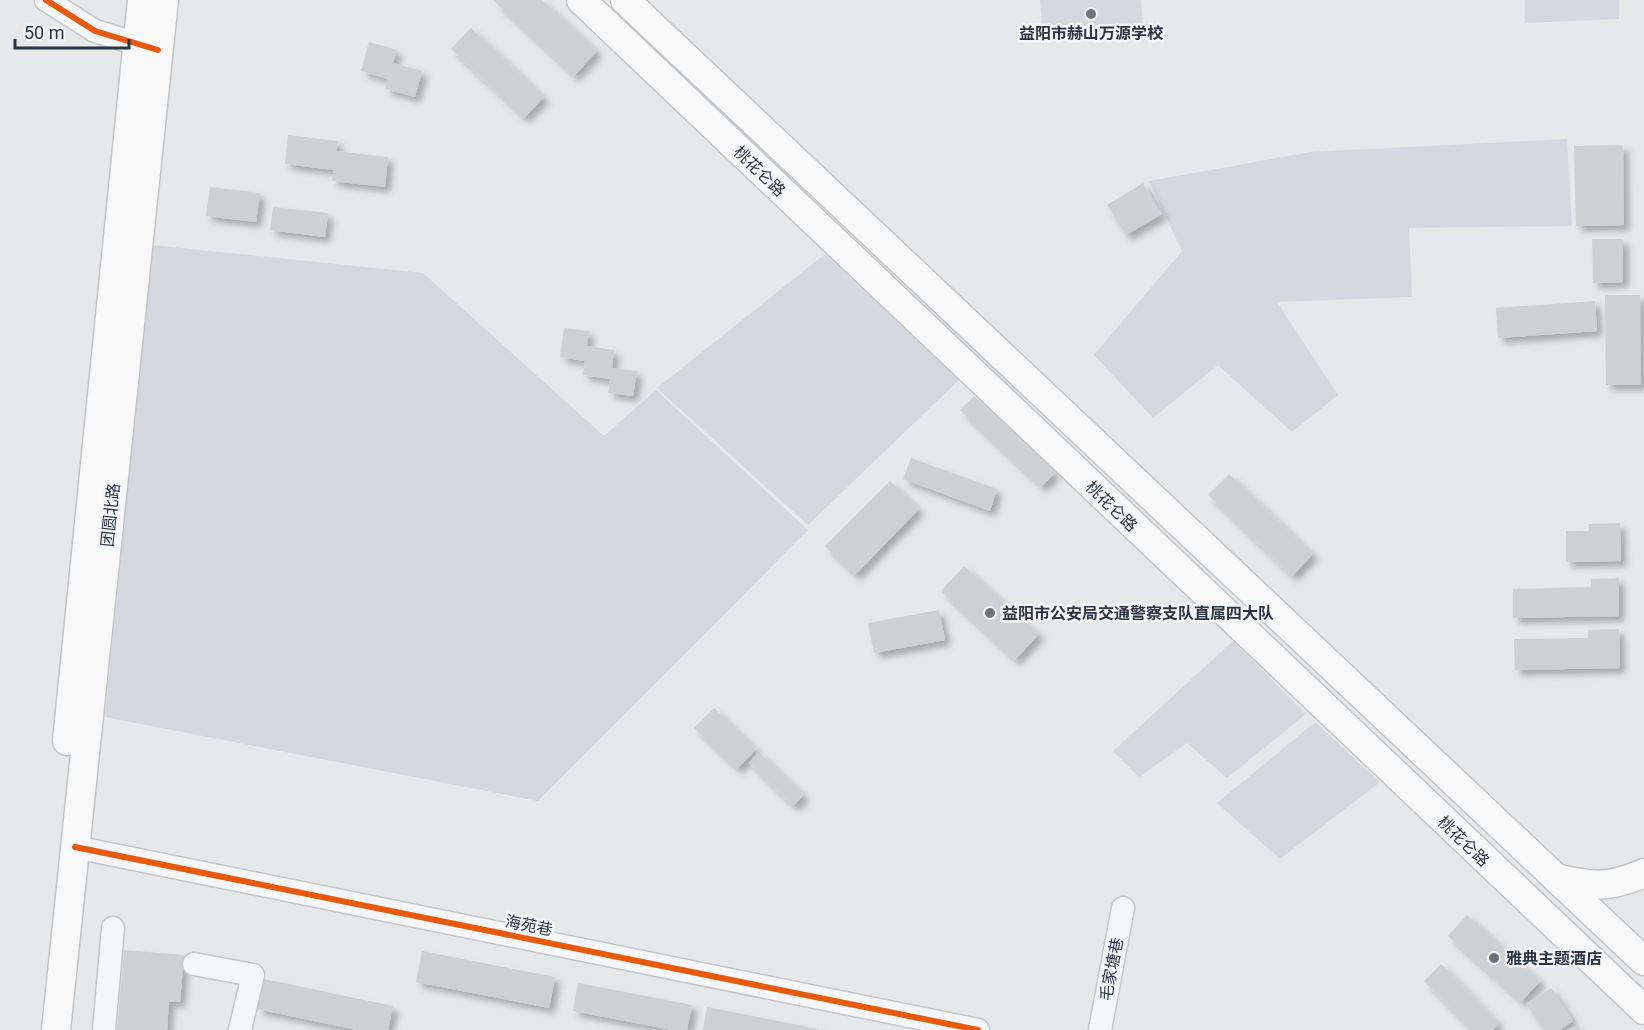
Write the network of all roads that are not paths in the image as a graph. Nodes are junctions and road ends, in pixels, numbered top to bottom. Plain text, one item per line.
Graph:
1 (46, 0) edge
2 (142, 0) edge
3 (164, 0) edge
4 (581, 0) edge
5 (626, 0) edge
6 (148, 47) junction
7 (75, 847) junction
8 (1644, 873) edge
9 (1555, 878) junction
10 (1123, 908) dead end
11 (112, 928) dead end
12 (1644, 961) edge
13 (194, 964) dead end
14 (1644, 1010) edge
15 (36, 1030) edge
16 (56, 1030) edge
17 (104, 1030) edge
18 (240, 1030) edge
19 (978, 1030) edge
20 (1100, 1030) edge

1 - 6 street
2 - 6 main road, 团圆北路
3 - 6 main road, 团圆北路
4 - 14 main road, 桃花仑路
5 - 9 main road, 桃花仑路
6 - 7 main road, 团圆北路
6 - 15 main road, 团圆北路
7 - 16 main road, 团圆北路
7 - 19 street, 海苑巷
8 - 9 main road
9 - 12 main road, 桃花仑路
10 - 20 street, 毛家塘巷
11 - 17 street
13 - 18 street

